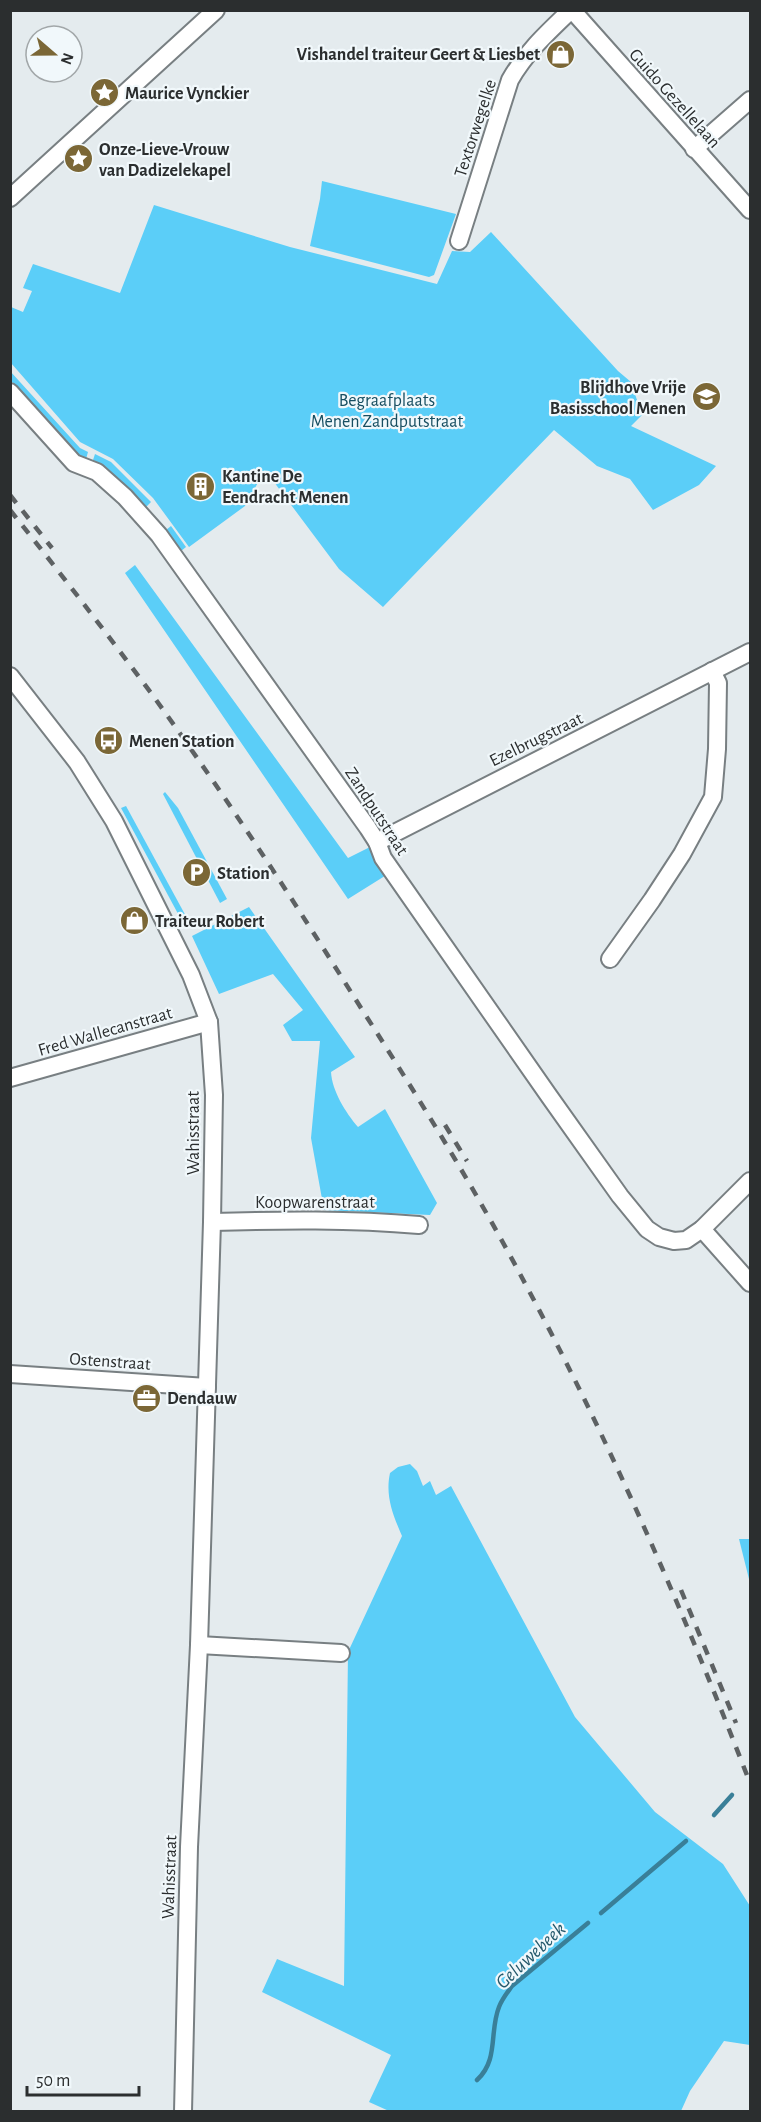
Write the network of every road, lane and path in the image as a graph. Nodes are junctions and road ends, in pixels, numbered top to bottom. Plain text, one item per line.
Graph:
1 (216, 10) edge
2 (572, 10) edge
3 (750, 100) edge
4 (694, 148) junction
5 (10, 198) edge
6 (750, 210) edge
7 (459, 241) dead end
8 (10, 392) edge
9 (750, 652) edge
10 (712, 671) junction
11 (10, 676) edge
12 (377, 842) junction
13 (610, 959) dead end
14 (209, 1022) junction
15 (10, 1078) edge
16 (750, 1181) edge
17 (212, 1222) junction
18 (418, 1225) dead end
19 (702, 1229) junction
20 (750, 1283) edge
21 (10, 1374) edge
22 (207, 1387) junction
23 (199, 1645) junction
24 (340, 1653) dead end
25 (183, 2112) edge

1 - 5 street
2 - 4 street, Guido Gezellelaan
2 - 7 street, Textorwegelke
3 - 4 street
4 - 6 street, Guido Gezellelaan
8 - 12 street, Zandputstraat
9 - 10 street, Ezelbrugstraat
10 - 12 street, Ezelbrugstraat
10 - 13 street
11 - 14 street, Wahisstraat
12 - 19 street, Zandputstraat
14 - 15 street, Fred Wallecanstraat
14 - 17 street, Wahisstraat
16 - 19 street, Zandputstraat
17 - 18 street, Koopwarenstraat
17 - 22 street, Wahisstraat
19 - 20 street
21 - 22 street, Ostenstraat
22 - 23 street, Wahisstraat
23 - 24 street
23 - 25 street, Wahisstraat

